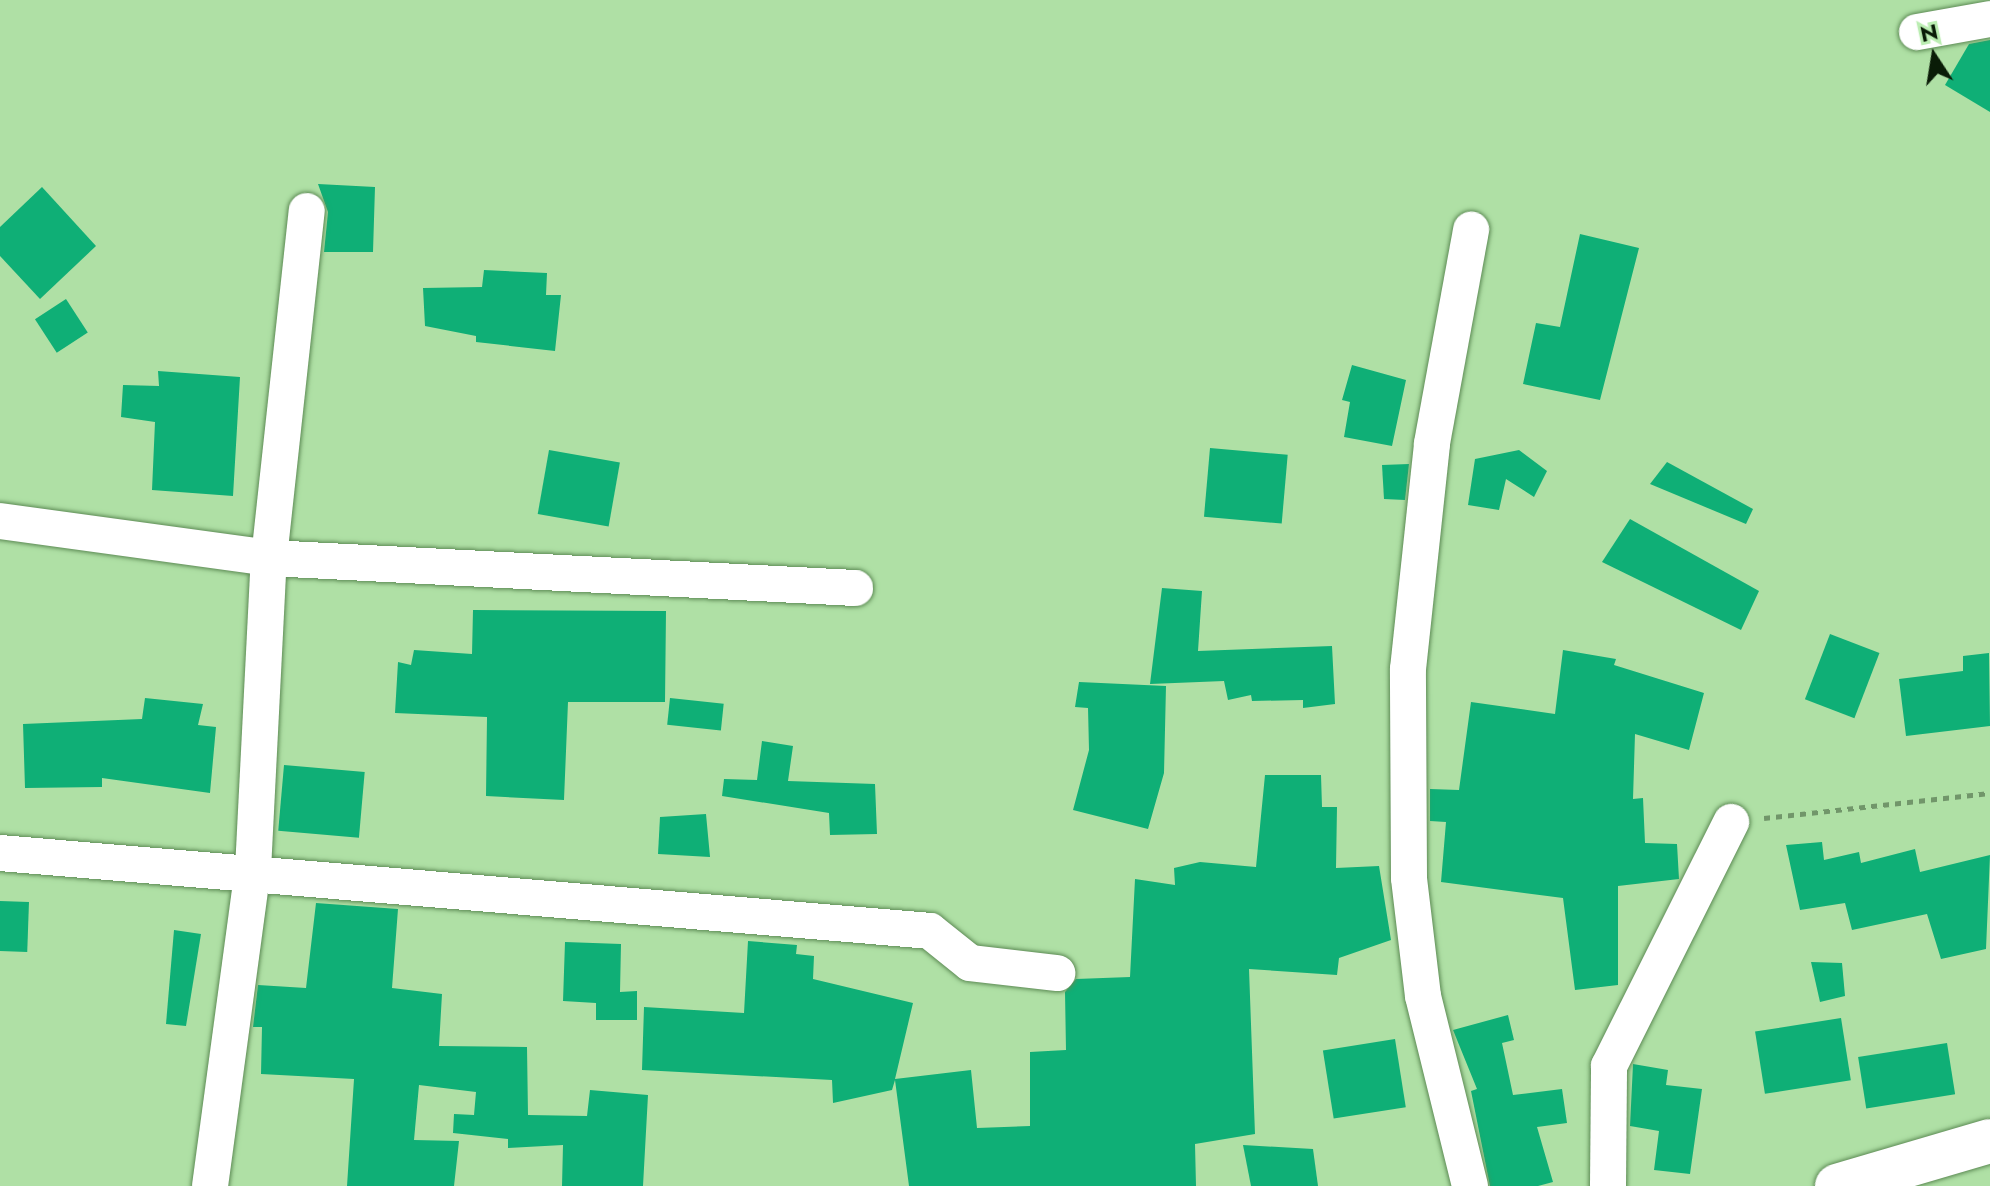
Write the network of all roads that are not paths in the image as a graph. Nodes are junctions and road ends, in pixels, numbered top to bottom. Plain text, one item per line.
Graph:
1 (1990, 19) edge
2 (1917, 32) dead end
3 (307, 211) dead end
4 (1471, 230) dead end
5 (0, 521) edge
6 (269, 558) junction
7 (855, 588) dead end
8 (1731, 822) road end
9 (0, 853) edge
10 (253, 870) junction
11 (1057, 973) dead end
12 (1990, 1141) edge
13 (1908, 1177) edge
14 (210, 1186) edge
15 (1470, 1186) edge
16 (1608, 1186) edge
17 (1837, 1186) edge

1 - 2 street
3 - 6 street
4 - 15 street
5 - 6 street
6 - 7 street
6 - 10 street
8 - 16 street
9 - 10 street
10 - 11 street
10 - 14 street
12 - 13 highway
13 - 17 highway

